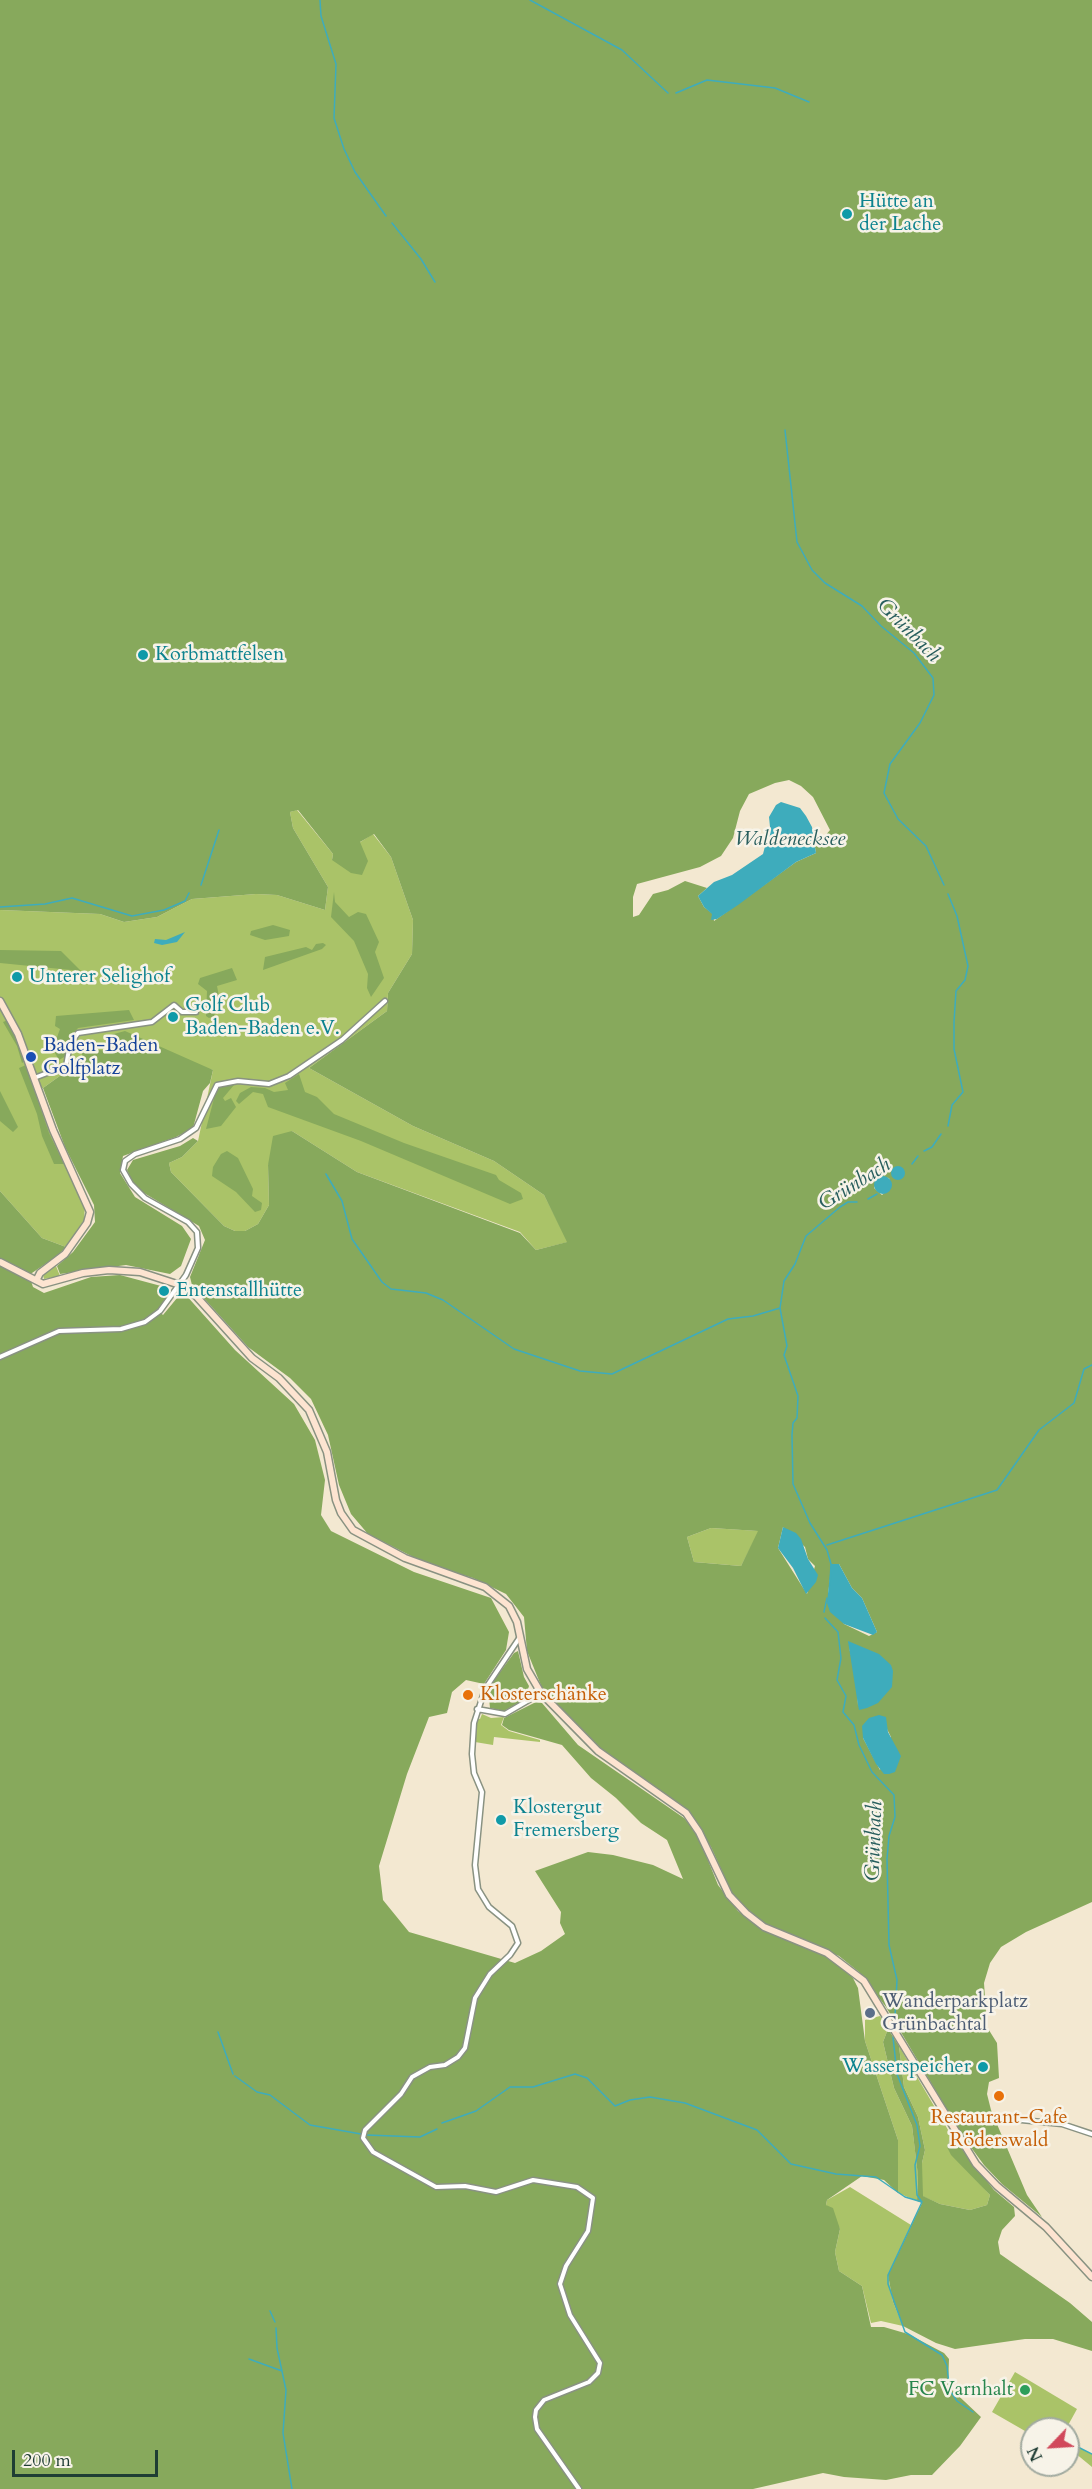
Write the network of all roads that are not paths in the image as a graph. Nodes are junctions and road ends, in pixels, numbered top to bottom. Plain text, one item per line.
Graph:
1 (0, 1001) edge
2 (385, 1001) dead end
3 (196, 1012) dead end
4 (34, 1078) junction
5 (0, 1262) edge
6 (37, 1280) junction
7 (180, 1285) junction
8 (0, 1357) edge
9 (520, 1637) junction
10 (542, 1693) junction
11 (477, 1709) junction
12 (1000, 2118) dead end
13 (1092, 2134) edge
14 (1092, 2277) edge
15 (579, 2489) edge

1 - 4 main road
2 - 7 street
3 - 4 street
4 - 6 main road
5 - 6 main road
6 - 7 main road
7 - 8 street
7 - 9 main road
9 - 10 main road
9 - 11 street
10 - 11 street
10 - 14 main road
11 - 15 street
12 - 13 street

